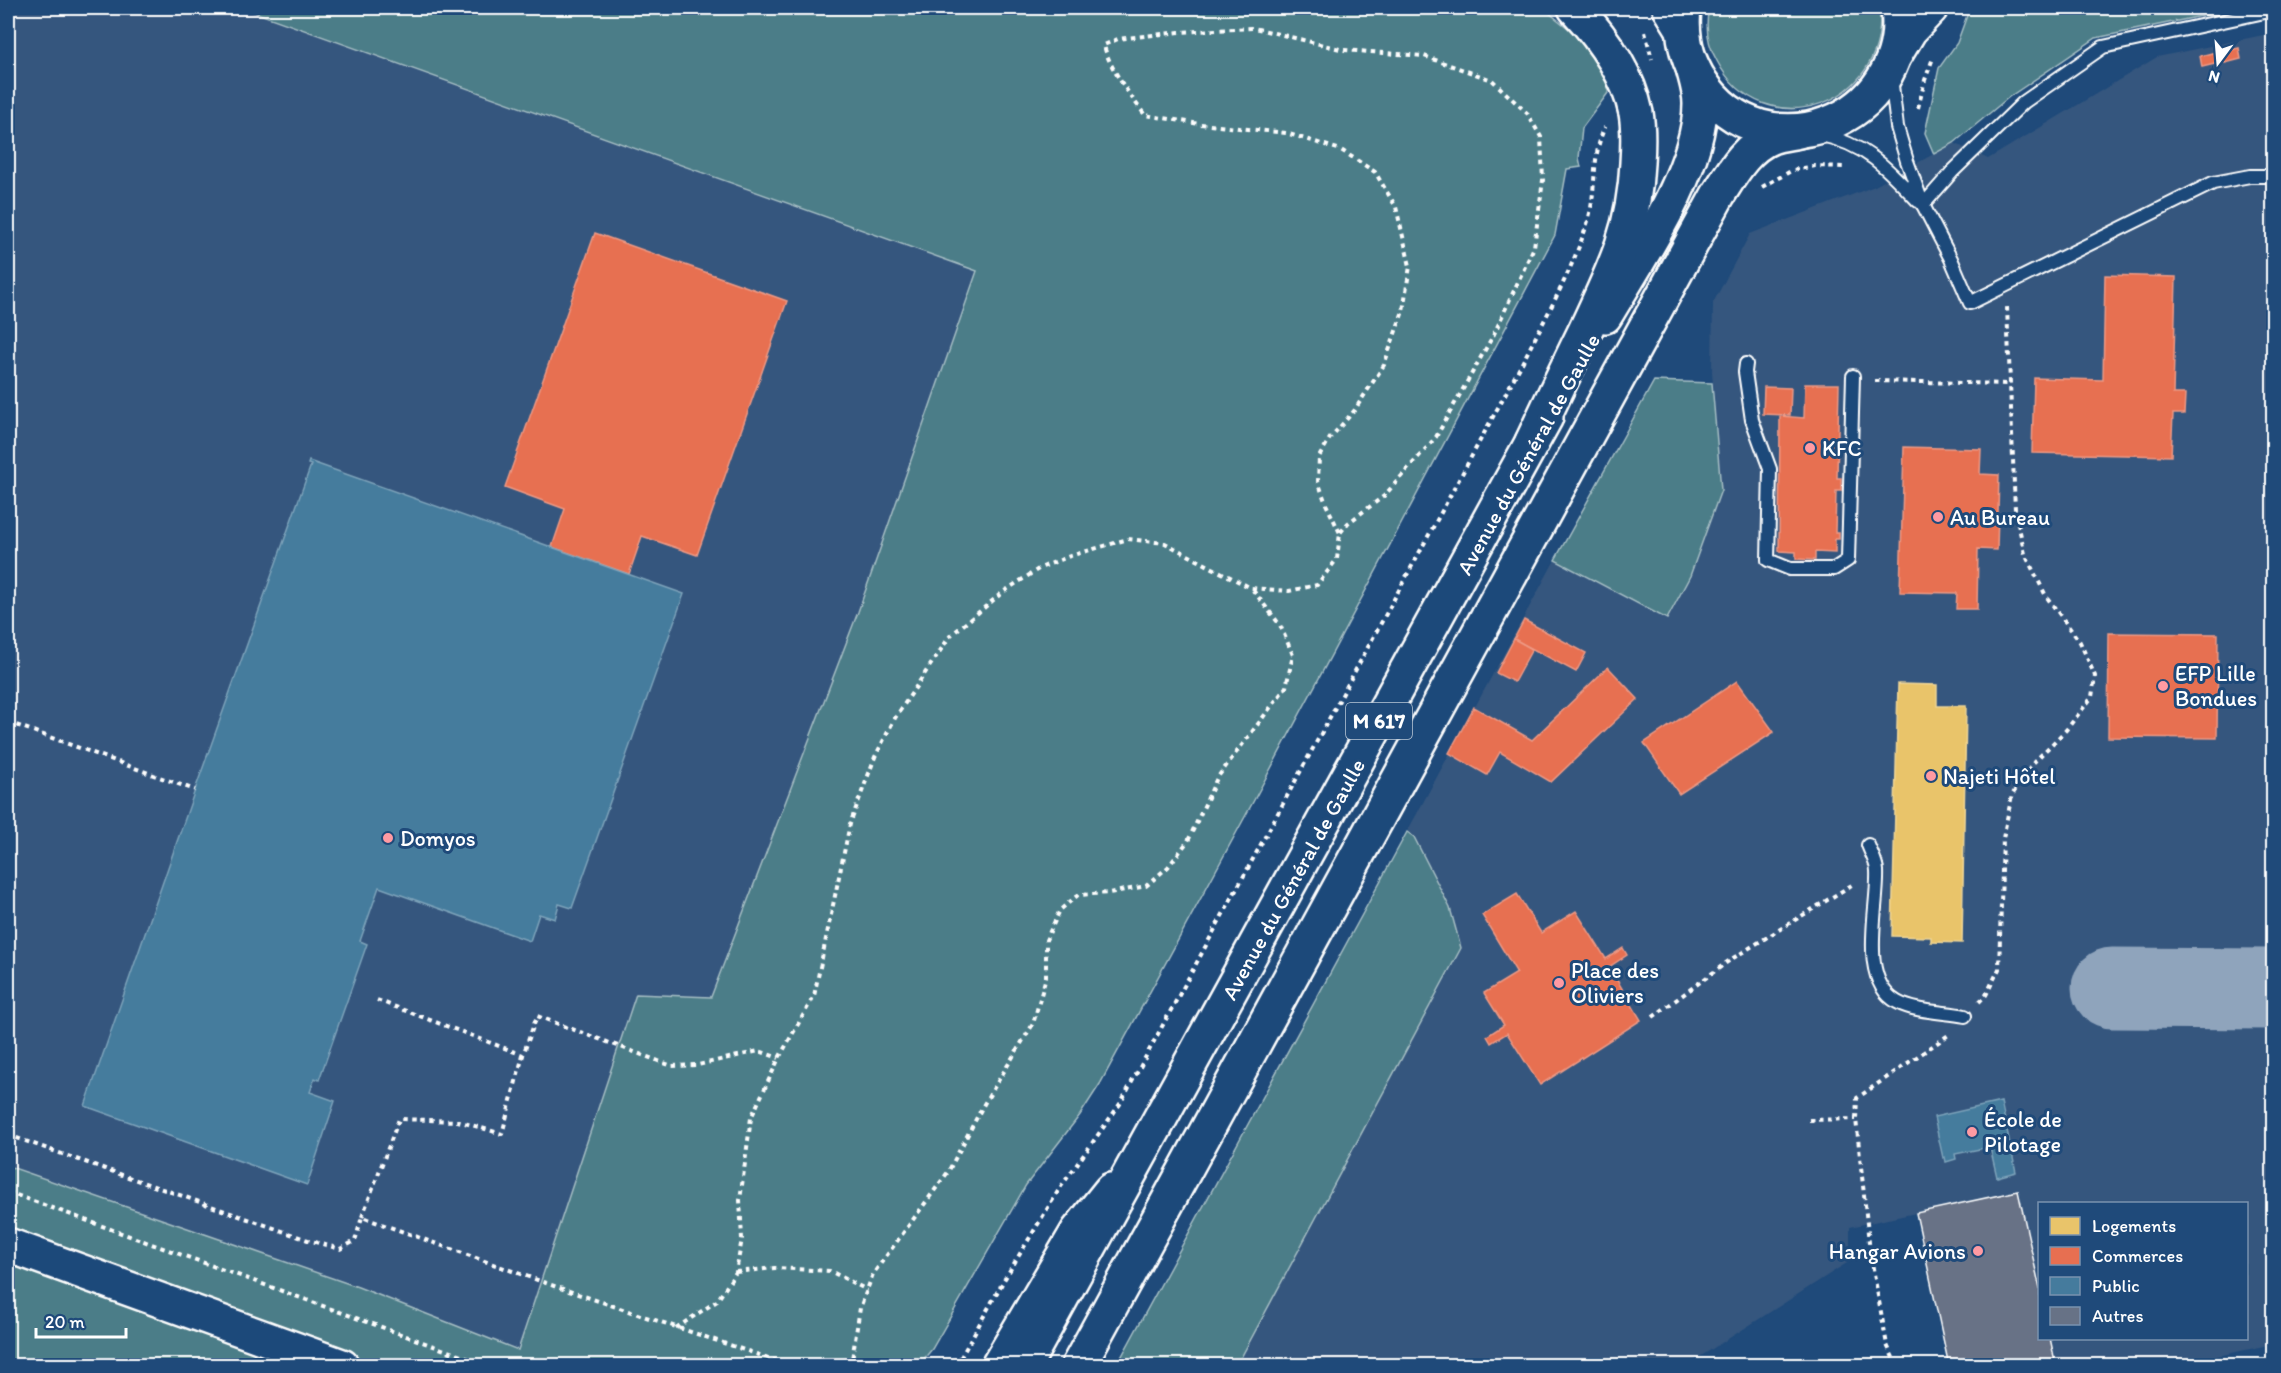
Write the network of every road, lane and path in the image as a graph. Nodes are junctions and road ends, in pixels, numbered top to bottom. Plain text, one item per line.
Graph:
1 (1575, 8) edge
2 (1898, 8) edge
3 (1931, 8) edge
4 (2274, 10) edge
5 (1679, 15) edge
6 (1892, 61) junction
7 (1693, 68) junction
8 (1635, 111) junction
9 (1799, 131) junction
10 (2274, 176) edge
11 (1923, 205) junction
12 (2001, 286) junction
13 (1746, 364) dead end
14 (1853, 379) joint
15 (2009, 384) junction
16 (1532, 442) junction
17 (1340, 533) junction
18 (1251, 588) junction
19 (8, 722) edge
20 (195, 789) dead end
21 (1868, 845) dead end
22 (1878, 869) junction
23 (377, 1000) dead end
24 (1965, 1016) junction
25 (1653, 1017) dead end
26 (523, 1055) junction
27 (779, 1058) junction
28 (1856, 1119) junction
29 (1809, 1120) dead end
30 (8, 1136) edge
31 (1140, 1157) junction
32 (8, 1192) edge
33 (362, 1217) junction
34 (8, 1245) edge
35 (736, 1272) junction
36 (867, 1290) junction
37 (676, 1328) junction
38 (342, 1365) edge
39 (489, 1365) edge
40 (792, 1365) edge
41 (851, 1365) edge
42 (956, 1365) edge
43 (998, 1365) edge
44 (1024, 1365) edge
45 (1078, 1365) edge
46 (1897, 1365) edge

1 - 8 main road
2 - 6 main road
3 - 6 main road, Avenue du Général de Gaulle
4 - 11 lane
5 - 7 main road
6 - 9 main road, Avenue du Général de Gaulle
6 - 11 lane
7 - 9 main road
7 - 16 main road, Avenue du Général de Gaulle / M 617
8 - 16 main road
8 - 42 path
9 - 11 lane
9 - 45 main road, Avenue du Général de Gaulle / M 617
10 - 12 lane
11 - 12 lane
12 - 15 path
13 - 14 lane
14 - 15 path
15 - 24 path
16 - 31 main road, Avenue du Général de Gaulle / M 617
17 - 17 path
17 - 18 path
18 - 27 path
18 - 36 path
19 - 20 path
21 - 22 lane
22 - 24 lane
22 - 25 path
23 - 26 path
24 - 28 path
26 - 27 path
26 - 33 path
27 - 35 path
28 - 29 path
28 - 46 path
30 - 33 path
31 - 43 main road
31 - 44 main road, Avenue du Général de Gaulle / M 617
32 - 39 path
33 - 37 path
34 - 38 main road
35 - 36 path
35 - 37 path
36 - 41 path
37 - 40 path

